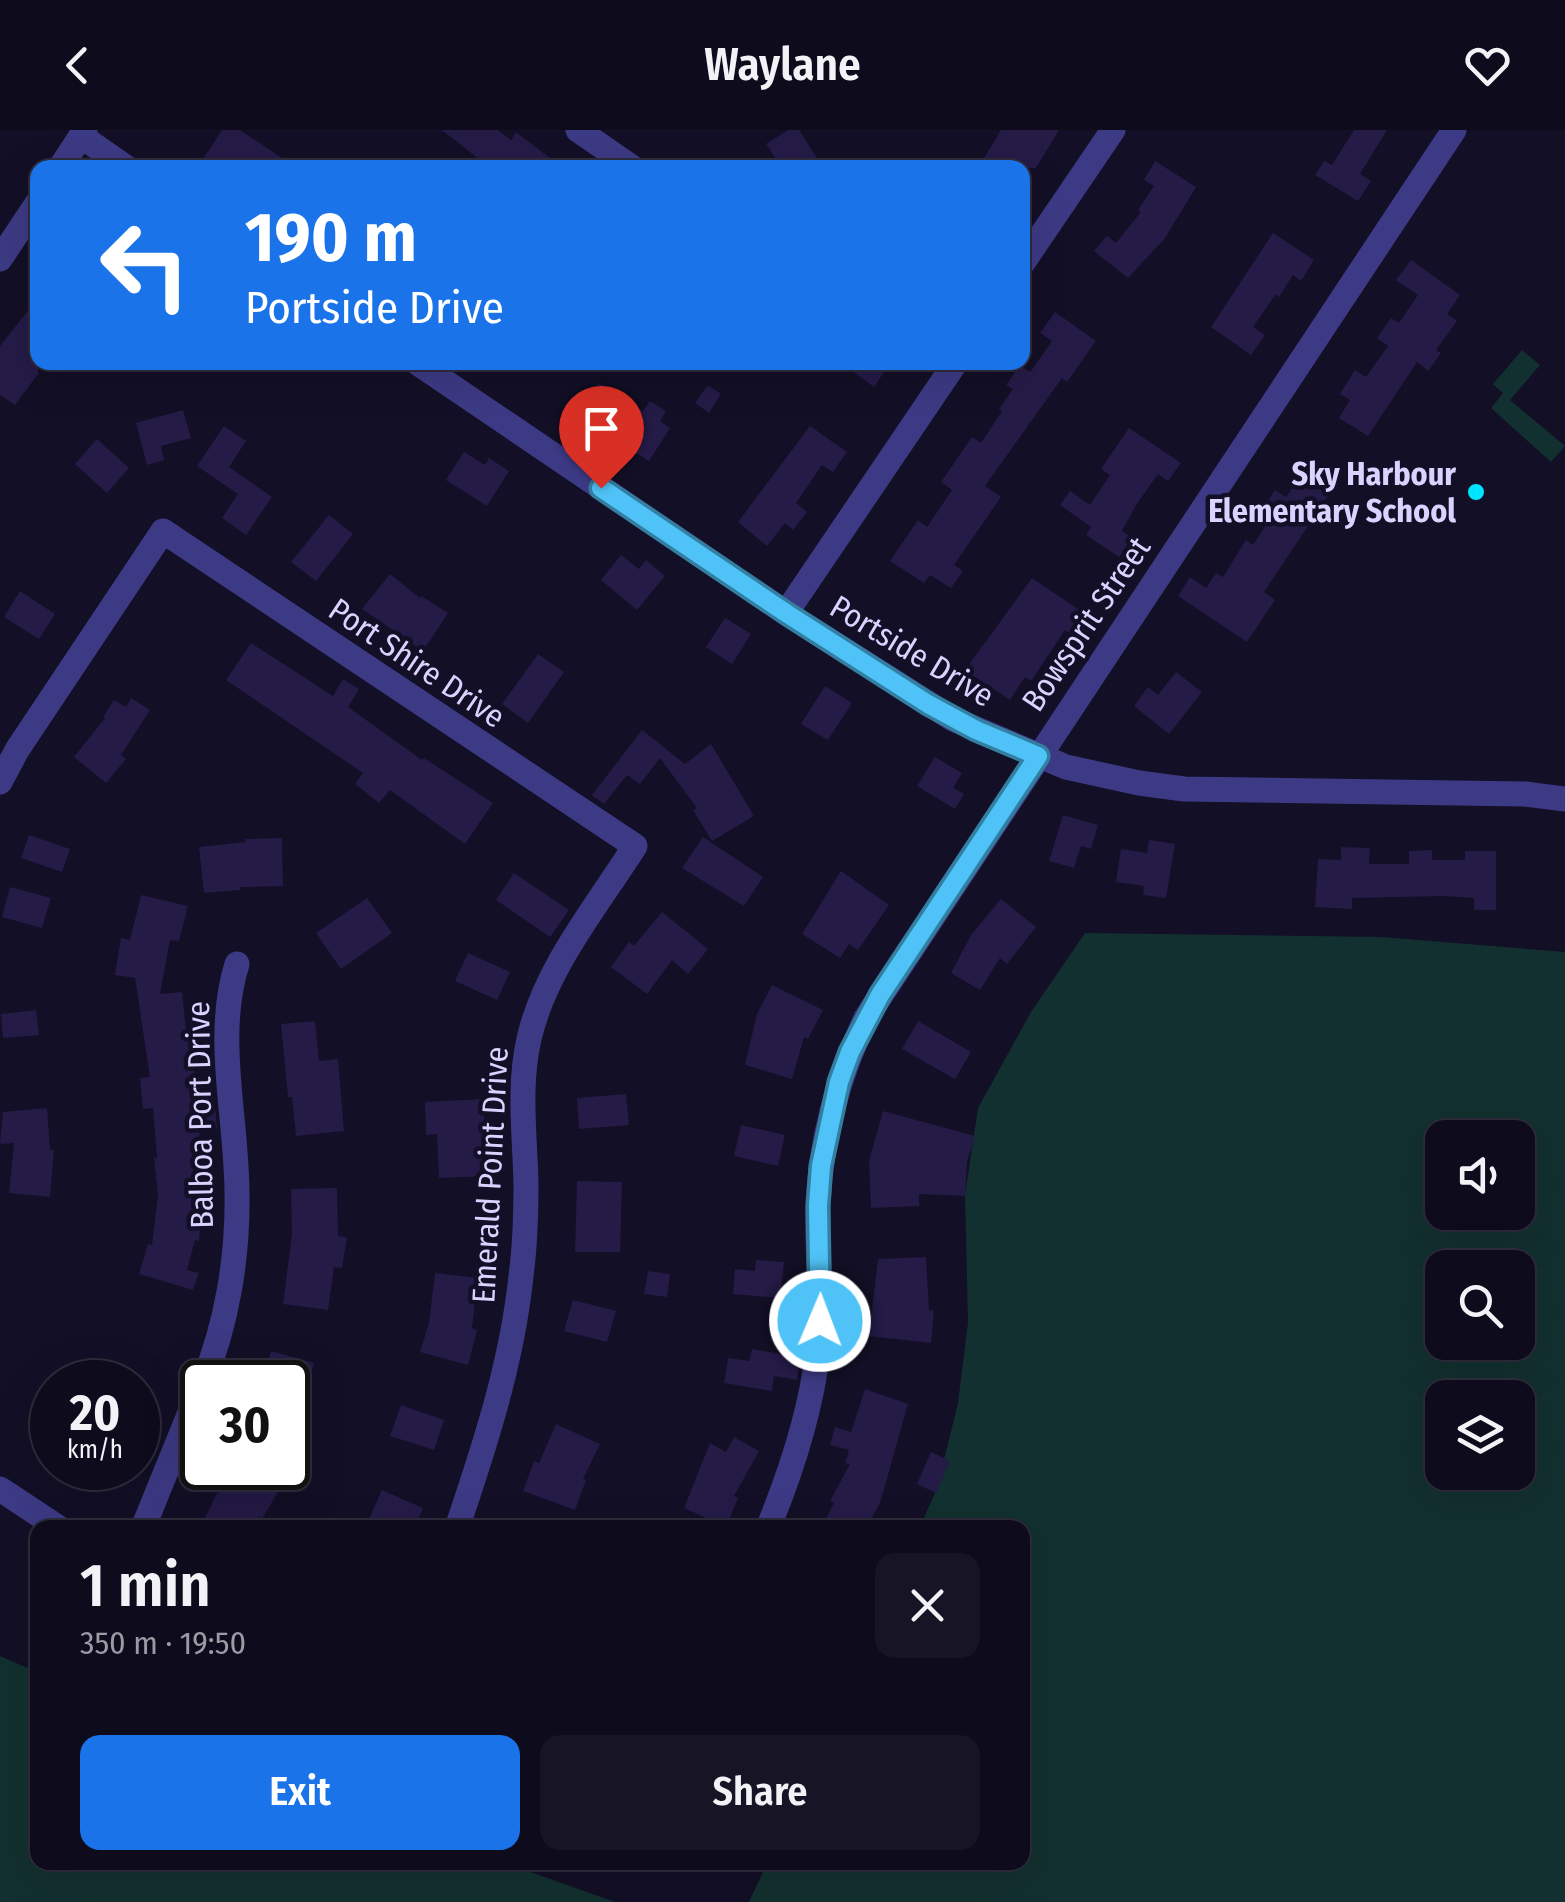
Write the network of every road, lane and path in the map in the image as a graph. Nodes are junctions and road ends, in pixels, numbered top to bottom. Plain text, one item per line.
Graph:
1 (578, 130) edge
2 (1114, 130) edge
3 (1454, 130) edge
4 (83, 133) edge
5 (65, 160) edge
6 (117, 160) edge
7 (621, 160) edge
8 (30, 214) edge
9 (1030, 252) edge
10 (0, 259) edge
11 (428, 370) edge
12 (951, 370) edge
13 (786, 613) junction
14 (1038, 756) junction
15 (0, 782) edge
16 (1565, 799) edge
17 (635, 846) joint
18 (238, 964) dead end
19 (210, 1360) edge
20 (180, 1439) edge
21 (0, 1489) edge
22 (46, 1520) edge
23 (146, 1520) edge
24 (460, 1520) edge
25 (771, 1520) edge

1 - 7 street
2 - 9 street
3 - 14 street, Bowsprit Street
4 - 5 street
4 - 6 street
8 - 10 street
11 - 13 street, Portside Drive
12 - 13 street
13 - 14 street, Portside Drive
14 - 16 street, Portside Drive
14 - 25 street, Bowsprit Street
15 - 17 street, Port Shire Drive
17 - 24 street, Emerald Point Drive
18 - 19 street, Balboa Port Drive
20 - 23 street, Balboa Port Drive
21 - 22 street

